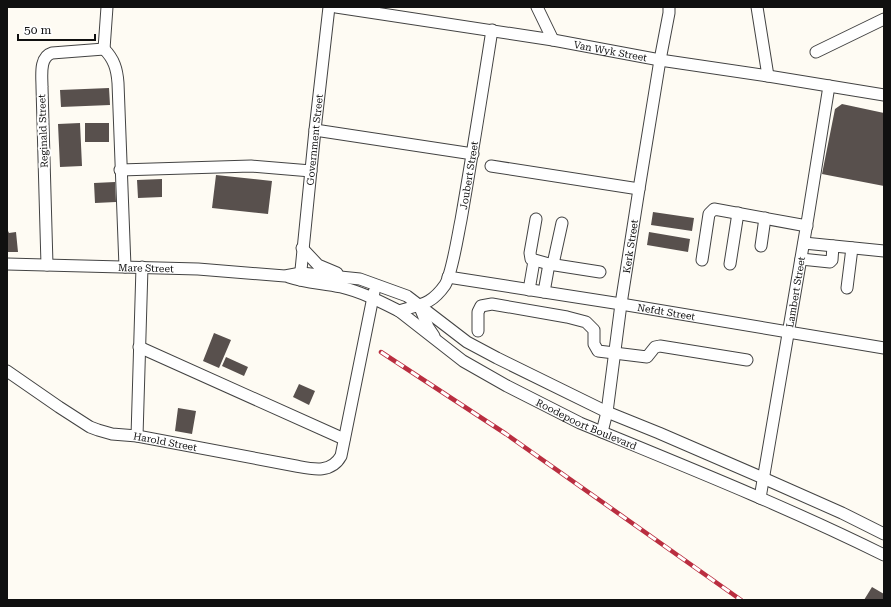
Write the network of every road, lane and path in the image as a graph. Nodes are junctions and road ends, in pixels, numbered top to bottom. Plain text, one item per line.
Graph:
1 (108, 7) edge
2 (328, 7) edge
3 (336, 7) edge
4 (538, 7) edge
5 (669, 7) edge
6 (757, 7) edge
7 (366, 9) edge
8 (884, 18) edge
9 (492, 30) junction
10 (553, 40) junction
11 (104, 49) junction
12 (816, 52) dead end
13 (660, 60) junction
14 (768, 76) junction
15 (829, 86) junction
16 (884, 95) edge
17 (315, 130) junction
18 (473, 154) junction
19 (492, 166) dead end
20 (120, 170) junction
21 (310, 170) junction
22 (639, 189) junction
23 (738, 213) junction
24 (765, 218) junction
25 (536, 219) dead end
26 (562, 223) dead end
27 (807, 226) junction
28 (804, 243) junction
29 (761, 246) dead end
30 (833, 246) junction
31 (302, 248) junction
32 (852, 248) junction
33 (884, 251) edge
34 (801, 259) junction
35 (702, 260) dead end
36 (534, 261) junction
37 (7, 264) edge
38 (551, 264) junction
39 (730, 264) dead end
40 (47, 265) junction
41 (125, 267) junction
42 (142, 267) junction
43 (600, 272) dead end
44 (300, 277) junction
45 (448, 277) junction
46 (360, 279) junction
47 (377, 284) junction
48 (847, 288) dead end
49 (530, 290) junction
50 (544, 292) junction
51 (373, 298) junction
52 (418, 304) junction
53 (621, 304) junction
54 (399, 311) junction
55 (478, 331) dead end
56 (788, 331) junction
57 (441, 345) junction
58 (139, 347) junction
59 (884, 348) edge
60 (614, 354) junction
61 (747, 360) dead end
62 (7, 371) edge
63 (607, 412) junction
64 (602, 432) junction
65 (137, 436) junction
66 (344, 439) junction
67 (764, 478) junction
68 (760, 498) junction
69 (884, 534) edge
70 (884, 555) edge

1 - 11 street
2 - 17 street, Government Street
3 - 7 street, Van Wyk Street
4 - 10 street
5 - 13 street, Kerk Street
6 - 14 street
7 - 9 street, Van Wyk Street
8 - 12 street
9 - 10 street, Van Wyk Street
9 - 18 street, Joubert Street
10 - 13 street, Van Wyk Street
11 - 20 street
11 - 40 street, Reginald Street
13 - 14 street, Van Wyk Street
13 - 22 street, Kerk Street
14 - 15 street, Van Wyk Street
15 - 16 street, Van Wyk Street
15 - 27 street, Lambert Street
17 - 18 street
17 - 21 street, Government Street
18 - 45 street, Joubert Street
19 - 22 street
20 - 21 street
20 - 41 street
21 - 31 street, Government Street
22 - 53 street, Kerk Street
23 - 24 street
23 - 35 street
23 - 39 street
24 - 27 street
24 - 29 street
25 - 36 street
26 - 38 street
27 - 28 street, Lambert Street
28 - 30 street
28 - 34 street, Lambert Street
30 - 32 street
30 - 34 street
31 - 44 street, Government Street
31 - 46 street
32 - 33 street
32 - 48 street
34 - 56 street, Lambert Street
36 - 38 street
36 - 49 street
37 - 40 street, Mare Street
38 - 43 street
38 - 50 street
40 - 41 street, Mare Street
41 - 42 street, Mare Street
42 - 44 street, Mare Street
42 - 58 street
44 - 46 street, Roodepoort Boulevard
44 - 51 street, Roodepoort Boulevard
45 - 49 street, Nefdt Street
45 - 52 street, Joubert Street
46 - 47 street, Roodepoort Boulevard
47 - 51 street
47 - 52 street, Roodepoort Boulevard
49 - 50 street, Nefdt Street
50 - 53 street, Nefdt Street
51 - 54 street, Roodepoort Boulevard
51 - 66 street
52 - 54 street, Joubert Street
52 - 57 street
52 - 63 street, Roodepoort Boulevard
53 - 56 street, Nefdt Street
53 - 60 street, Kerk Street
54 - 57 street, Roodepoort Boulevard
55 - 60 street
56 - 59 street, Nefdt Street
56 - 67 street, Lambert Street
57 - 64 street, Roodepoort Boulevard
58 - 65 street
58 - 66 street
60 - 61 street
60 - 63 street, Kerk Street
62 - 65 street, Harold Street
63 - 64 street, Kerk Street
63 - 67 street, Roodepoort Boulevard
64 - 68 street, Roodepoort Boulevard
65 - 66 street, Harold Street
67 - 68 street, Lambert Street
67 - 69 street, Roodepoort Boulevard
68 - 70 street, Roodepoort Boulevard

